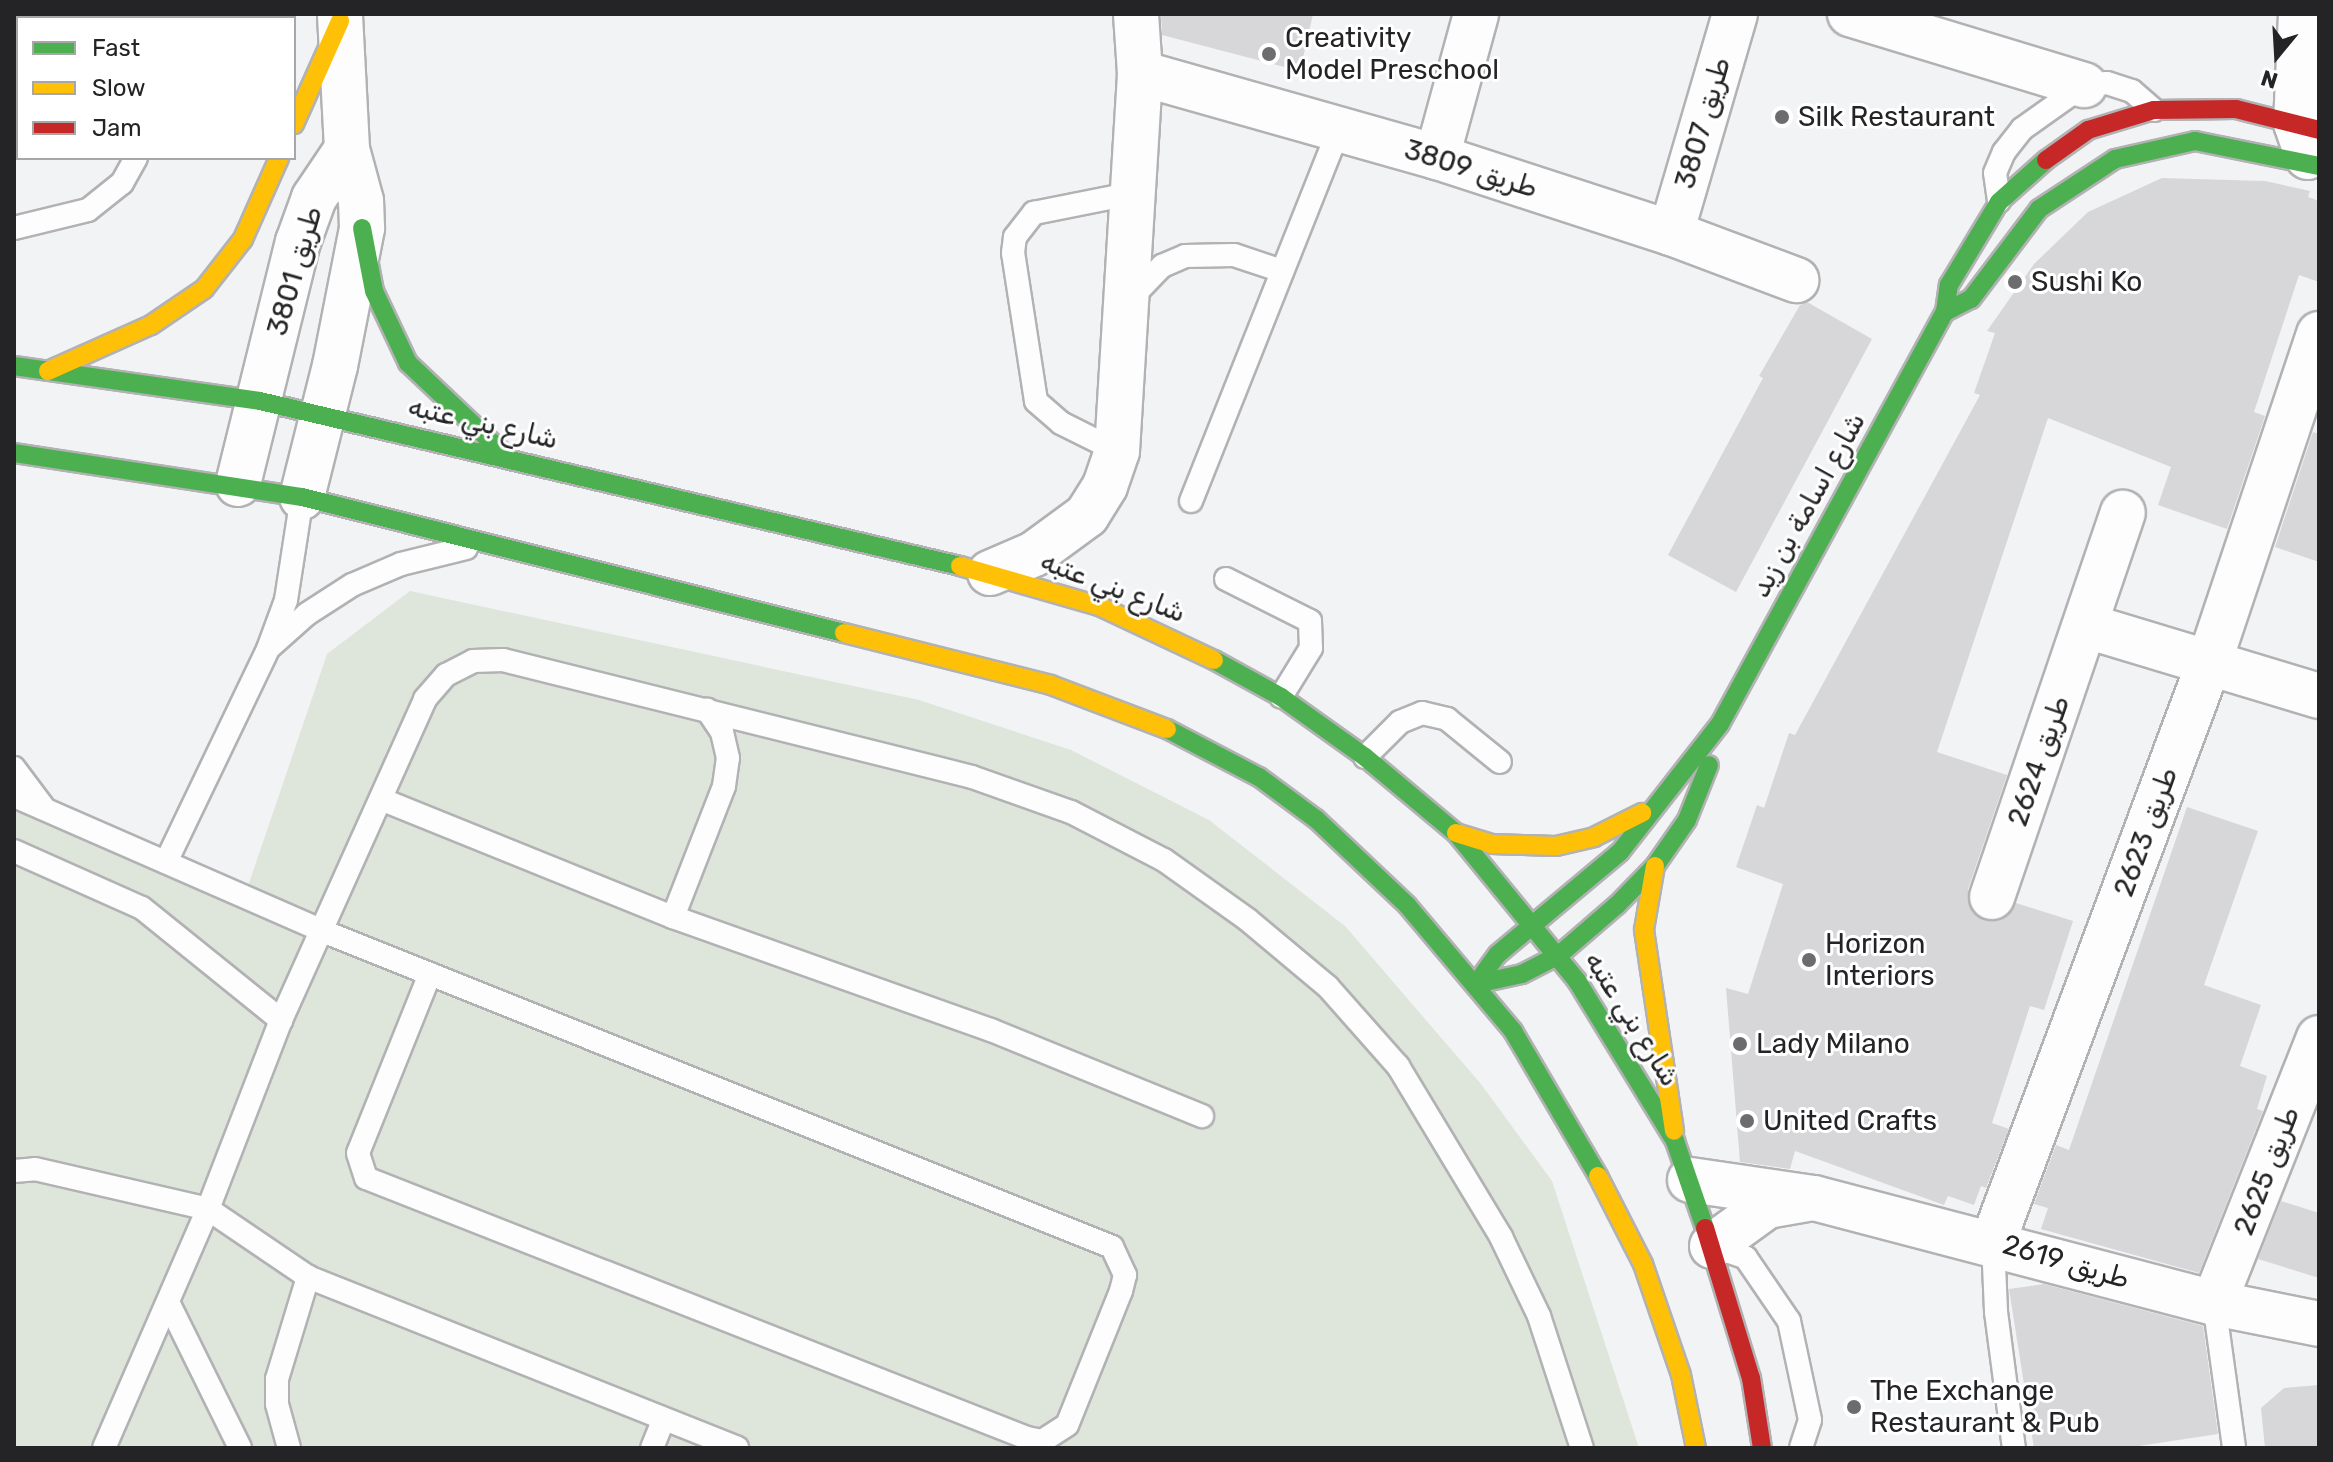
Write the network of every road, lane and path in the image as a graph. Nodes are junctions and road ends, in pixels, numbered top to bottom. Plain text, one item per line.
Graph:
1 (1136, 14) edge
2 (1476, 14) edge
3 (1735, 14) edge
4 (1850, 14) edge
5 (2301, 14) edge
6 (340, 18) edge
7 (1140, 73) junction
8 (2084, 85) junction
9 (2154, 110) junction
10 (296, 119) edge
11 (1339, 129) junction
12 (2312, 145) edge
13 (347, 149) junction
14 (1437, 157) junction
15 (135, 160) edge
16 (278, 160) edge
17 (1134, 193) junction
18 (1999, 202) junction
19 (14, 228) edge
20 (362, 228) junction
21 (1671, 233) junction
22 (2018, 236) junction
23 (1282, 271) junction
24 (1796, 280) dead end
25 (1128, 302) junction
26 (1945, 312) junction
27 (2319, 334) edge
28 (14, 366) edge
29 (48, 371) junction
30 (260, 401) junction
31 (324, 416) junction
32 (2304, 424) edge
33 (1117, 451) junction
34 (14, 453) edge
35 (506, 456) junction
36 (238, 484) junction
37 (302, 497) junction
38 (1191, 501) dead end
39 (2123, 513) dead end
40 (504, 544) junction
41 (990, 573) junction
42 (1226, 579) dead end
43 (2087, 626) junction
44 (268, 649) junction
45 (2209, 663) junction
46 (2319, 696) edge
47 (1281, 697) junction
48 (707, 710) junction
49 (1720, 724) junction
50 (1365, 757) junction
51 (1500, 762) dead end
52 (14, 768) edge
53 (14, 796) edge
54 (383, 800) junction
55 (1662, 801) junction
56 (47, 812) junction
57 (1456, 833) junction
58 (14, 851) edge
59 (166, 862) junction
60 (1655, 866) junction
61 (1992, 897) dead end
62 (673, 917) junction
63 (1534, 926) junction
64 (320, 930) junction
65 (1559, 955) junction
66 (430, 974) junction
67 (1476, 984) junction
68 (281, 1020) junction
69 (2319, 1038) edge
70 (1202, 1116) dead end
71 (1682, 1161) junction
72 (14, 1171) edge
73 (1814, 1198) junction
74 (208, 1209) junction
75 (1993, 1242) junction
76 (1712, 1246) junction
77 (308, 1277) junction
78 (168, 1302) junction
79 (2214, 1303) junction
80 (2319, 1324) edge
81 (664, 1419) junction
82 (104, 1448) edge
83 (240, 1448) edge
84 (289, 1448) edge
85 (652, 1448) edge
86 (737, 1448) edge
87 (1582, 1448) edge
88 (1696, 1448) edge
89 (1762, 1448) edge
90 (1801, 1448) edge
91 (2014, 1448) edge
92 (2234, 1448) edge

1 - 7 street
2 - 14 street
3 - 21 street, طريق 3807
4 - 8 street
5 - 12 street
6 - 10 main road
6 - 13 street
7 - 11 street, طريق 3809
7 - 17 street
8 - 9 lane
8 - 18 lane
9 - 12 main road, شارع اسامة بن زيد
9 - 18 main road, شارع اسامة بن زيد
11 - 14 street, طريق 3809
11 - 23 lane
12 - 22 main road, شارع اسامة بن زيد
13 - 20 street
13 - 30 street, طريق 3801
14 - 21 street, طريق 3809
15 - 19 lane
16 - 29 main road
17 - 25 street
17 - 33 lane
18 - 22 lane
18 - 26 main road, شارع اسامة بن زيد
20 - 31 street
20 - 35 main road
21 - 24 street, طريق 3809
22 - 26 main road, شارع اسامة بن زيد
23 - 25 lane
23 - 38 lane
25 - 33 street
26 - 49 main road, شارع اسامة بن زيد
27 - 32 street, طريق 2623
28 - 29 main road, شارع بني عتبه
29 - 30 main road, شارع بني عتبه
30 - 31 main road, شارع بني عتبه
30 - 36 street, طريق 3801
31 - 35 main road, شارع بني عتبه
31 - 37 street
32 - 45 street, طريق 2623
33 - 41 street
34 - 36 main road
35 - 41 main road, شارع بني عتبه
36 - 37 main road
37 - 40 main road
37 - 44 lane
39 - 43 street, طريق 2624
40 - 44 lane
40 - 67 main road
41 - 47 main road, شارع بني عتبه
42 - 47 lane
43 - 45 street
43 - 61 street, طريق 2624
44 - 59 lane
45 - 46 street
45 - 75 street, طريق 2623
47 - 50 main road, شارع بني عتبه
48 - 54 lane
48 - 62 lane
48 - 87 lane
49 - 55 main road, شارع اسامة بن زيد
49 - 60 main road, شارع اسامة بن زيد
50 - 51 lane
50 - 57 main road, شارع بني عتبه
52 - 56 lane
53 - 56 lane
54 - 62 lane
54 - 64 lane
55 - 57 main road
55 - 63 main road, شارع اسامة بن زيد
56 - 59 lane
57 - 63 main road, شارع بني عتبه
58 - 68 lane
59 - 64 lane
60 - 65 main road, شارع اسامة بن زيد
60 - 71 main road
62 - 70 lane
63 - 65 main road, شارع بني عتبه
63 - 67 main road, شارع اسامة بن زيد
64 - 66 lane
64 - 68 lane
65 - 67 main road, شارع اسامة بن زيد
65 - 71 main road, شارع بني عتبه
66 - 66 lane
67 - 88 main road
68 - 74 lane
69 - 79 street, طريق 2625
71 - 73 street, طريق 2619
71 - 76 main road, شارع بني عتبه
72 - 74 lane
73 - 75 street, طريق 2619
73 - 76 street, طريق 2619
74 - 77 lane
74 - 78 lane
75 - 79 street, طريق 2619
75 - 91 lane
76 - 89 main road, شارع بني عتبه
76 - 90 lane
77 - 81 lane
77 - 84 lane
78 - 82 lane
78 - 83 lane
79 - 80 street, طريق 2619
79 - 92 lane
81 - 85 lane
81 - 86 lane

